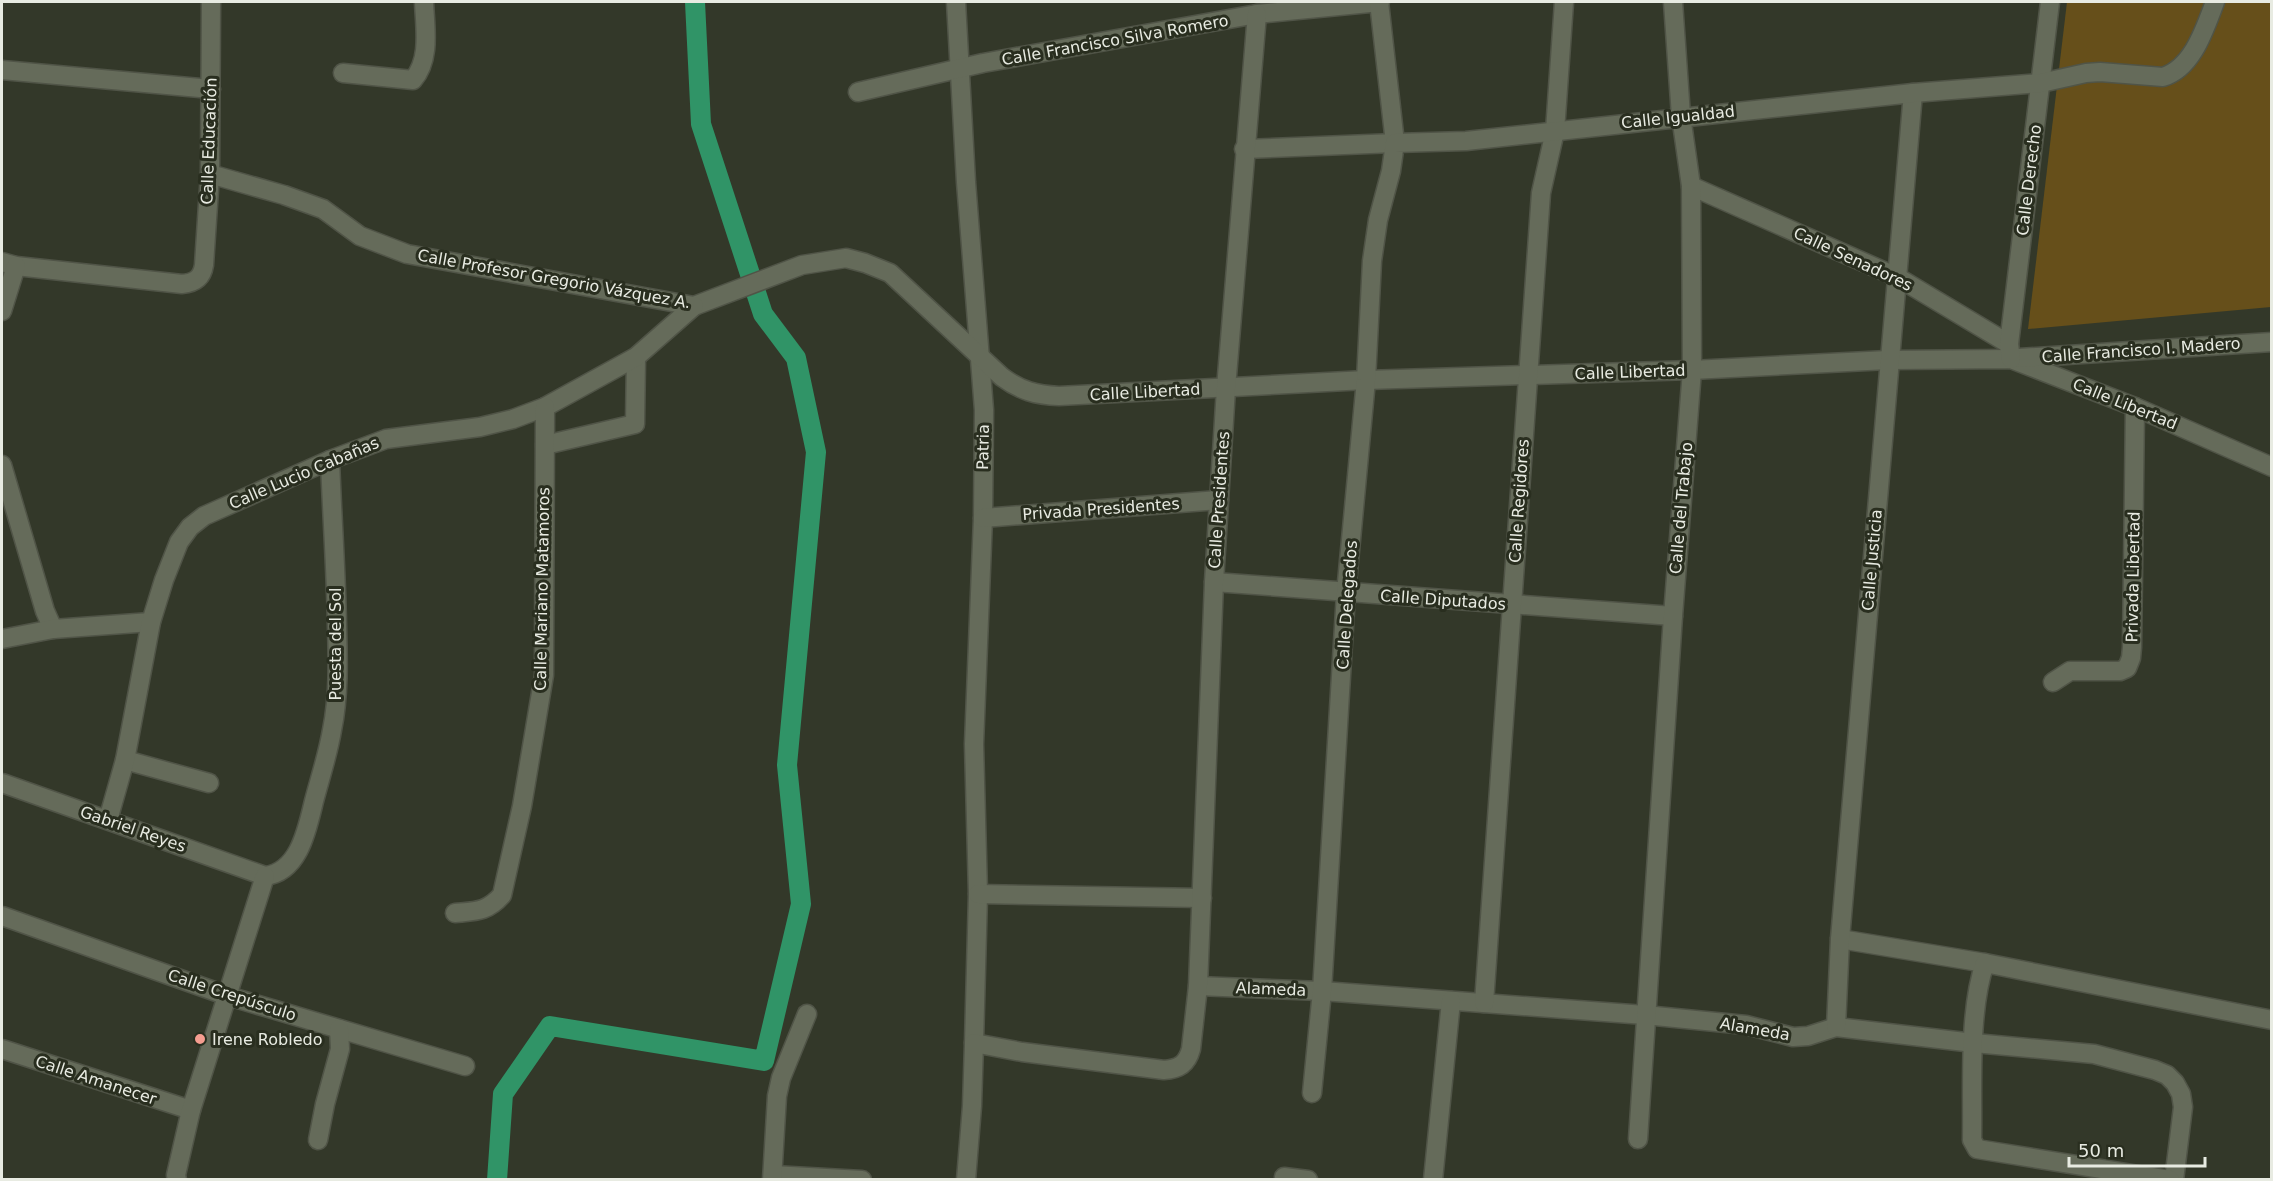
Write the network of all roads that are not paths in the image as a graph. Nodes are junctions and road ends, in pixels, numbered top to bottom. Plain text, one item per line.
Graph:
1 (211, 2) edge
2 (424, 2) edge
3 (956, 2) edge
4 (1379, 2) edge
5 (1564, 2) edge
6 (1673, 2) edge
7 (2050, 2) edge
8 (2215, 2) edge
9 (1257, 14) junction
10 (959, 69) junction
11 (2, 70) edge
12 (343, 73) dead end
13 (2041, 83) junction
14 (212, 88) junction
15 (858, 92) dead end
16 (1913, 93) junction
17 (1681, 116) junction
18 (1555, 131) junction
19 (1395, 143) junction
20 (1244, 150) junction
21 (210, 174) junction
22 (1690, 186) junction
23 (9, 264) edge
24 (1897, 277) junction
25 (694, 306) junction
26 (2, 311) edge
27 (2271, 342) edge
28 (2010, 351) junction
29 (981, 356) junction
30 (636, 357) junction
31 (1888, 360) junction
32 (1692, 370) junction
33 (1529, 375) junction
34 (1366, 380) junction
35 (1226, 388) junction
36 (545, 407) junction
37 (2135, 407) junction
38 (545, 445) junction
39 (330, 460) junction
40 (2, 465) edge
41 (2271, 467) edge
42 (1219, 500) junction
43 (982, 518) junction
44 (1214, 582) junction
45 (1346, 593) junction
46 (1511, 606) junction
47 (1673, 616) junction
48 (151, 622) junction
49 (53, 629) junction
50 (2, 639) edge
51 (2052, 682) dead end
52 (125, 760) junction
53 (2, 783) edge
54 (210, 783) dead end
55 (108, 820) junction
56 (265, 876) junction
57 (978, 894) junction
58 (1202, 898) junction
59 (455, 913) dead end
60 (2, 916) edge
61 (1840, 939) junction
62 (1985, 963) junction
63 (1198, 986) junction
64 (1322, 991) junction
65 (228, 996) junction
66 (1451, 1000) junction
67 (1484, 1003) junction
68 (807, 1014) dead end
69 (1645, 1014) junction
70 (2271, 1020) edge
71 (1836, 1027) junction
72 (339, 1029) junction
73 (974, 1043) junction
74 (1974, 1043) junction
75 (2, 1049) edge
76 (465, 1066) dead end
77 (1312, 1093) dead end
78 (190, 1110) junction
79 (1638, 1139) dead end
80 (318, 1140) dead end
81 (772, 1177) edge
82 (1284, 1177) dead end
83 (177, 1179) edge
84 (861, 1179) edge
85 (966, 1179) edge
86 (1308, 1179) edge
87 (1433, 1179) edge
88 (2172, 1179) edge

1 - 14 street, Calle Educación
2 - 12 street
3 - 10 street, Patria
4 - 9 street, Calle Francisco Silva Romero
4 - 19 street
5 - 18 street, Calle Regidores
6 - 17 street, Calle del Trabajo
7 - 13 street, Calle Derecho
8 - 13 street, Calle Igualdad
9 - 10 street, Calle Francisco Silva Romero
9 - 20 street, Calle Presidentes
10 - 15 street, Calle Francisco Silva Romero
10 - 29 street, Patria
11 - 14 street
13 - 16 street, Calle Igualdad
13 - 28 street, Calle Derecho
14 - 21 street, Calle Educación
16 - 17 street, Calle Igualdad
16 - 24 street, Calle Justicia
17 - 18 street, Calle Igualdad
17 - 22 street, Calle del Trabajo
18 - 19 street, Calle Igualdad
18 - 33 street, Calle Regidores
19 - 20 street, Calle Igualdad
19 - 34 street, Calle Delegados
20 - 35 street, Calle Presidentes
21 - 23 street, Calle Educación
21 - 25 street, Calle Profesor Gregorio Vázquez A.
22 - 24 street, Calle Senadores
22 - 32 street, Calle del Trabajo
23 - 26 street
24 - 28 street, Calle Senadores
24 - 31 street, Calle Justicia
25 - 29 street, Calle Profesor Gregorio Vázquez A.
25 - 30 street, Calle Lucio Cabañas
27 - 28 street, Calle Francisco I. Madero
28 - 31 street, Calle Libertad
28 - 37 street, Calle Libertad
29 - 35 street, Calle Libertad
29 - 43 street, Patria
30 - 36 street, Calle Lucio Cabañas
30 - 38 street
31 - 32 street, Calle Libertad
31 - 61 street, Calle Justicia
32 - 33 street, Calle Libertad
32 - 47 street, Calle del Trabajo
33 - 34 street, Calle Libertad
33 - 46 street, Calle Regidores
34 - 35 street, Calle Libertad
34 - 45 street, Calle Delegados
35 - 42 street, Calle Presidentes
36 - 38 street, Calle Mariano Matamoros
36 - 39 street, Calle Lucio Cabañas
37 - 41 street, Calle Libertad
37 - 51 street, Privada Libertad
38 - 59 street, Calle Mariano Matamoros
39 - 48 street, Calle Lucio Cabañas
39 - 56 street, Puesta del Sol
40 - 49 street
42 - 43 street, Privada Presidentes
42 - 44 street, Calle Presidentes
43 - 57 street, Patria
44 - 45 street, Calle Diputados
44 - 58 street, Calle Presidentes
45 - 46 street, Calle Diputados
45 - 64 street, Calle Delegados
46 - 47 street, Calle Diputados
46 - 67 street, Calle Regidores
47 - 69 street, Calle del Trabajo
48 - 49 street
48 - 52 street, Calle Lucio Cabañas
49 - 50 street
52 - 54 street
52 - 55 street, Calle Lucio Cabañas
53 - 55 street, Gabriel Reyes
55 - 56 street, Gabriel Reyes
56 - 65 street
57 - 58 street
57 - 73 street, Patria
58 - 63 street, Calle Presidentes
60 - 65 street, Calle Crepúsculo
61 - 62 street
61 - 71 street, Calle Justicia
62 - 70 street
62 - 74 street
63 - 64 street, Alameda
63 - 73 street
64 - 66 street, Alameda
64 - 77 street, Calle Delegados
65 - 72 street, Calle Crepúsculo
65 - 78 street
66 - 67 street, Alameda
66 - 87 street
67 - 69 street, Alameda
68 - 81 street
69 - 71 street, Alameda
69 - 79 street, Calle del Trabajo
71 - 74 street, Alameda
72 - 76 street, Calle Crepúsculo
72 - 80 street
73 - 85 street, Patria
74 - 88 street
74 - 88 street, Alameda
75 - 78 street, Calle Amanecer
78 - 83 street
81 - 84 street
82 - 86 street

